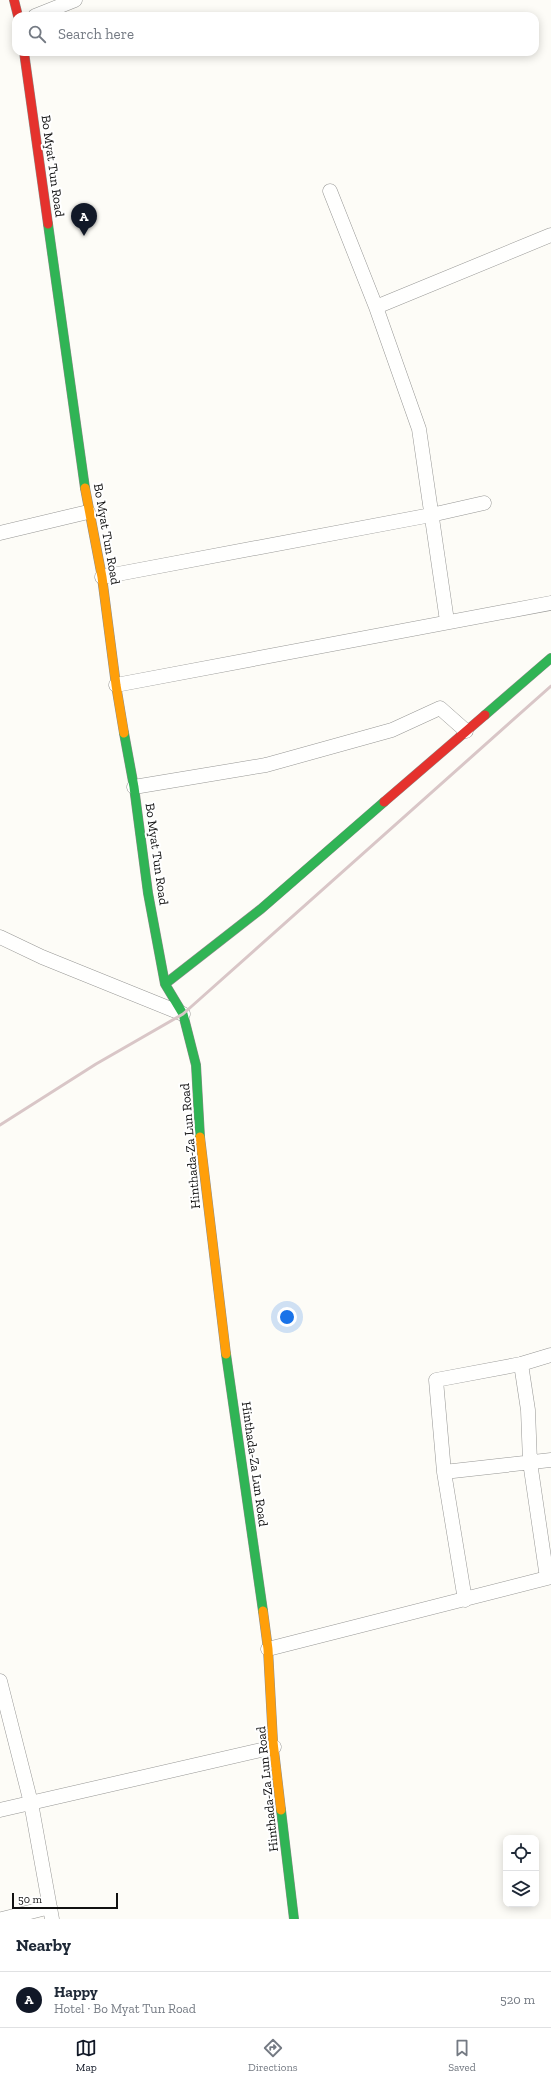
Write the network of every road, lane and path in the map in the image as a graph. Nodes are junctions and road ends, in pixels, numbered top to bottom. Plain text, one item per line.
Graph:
1 (14, 0) edge
2 (75, 0) edge
3 (17, 12) edge
4 (45, 12) edge
5 (25, 56) edge
6 (330, 191) dead end
7 (551, 235) edge
8 (376, 308) junction
9 (484, 503) dead end
10 (88, 512) junction
11 (431, 515) junction
12 (0, 533) edge
13 (102, 578) junction
14 (551, 603) edge
15 (447, 621) junction
16 (551, 658) edge
17 (116, 685) junction
18 (466, 732) junction
19 (134, 788) junction
20 (0, 937) edge
21 (165, 984) junction
22 (184, 1014) junction
23 (551, 1355) edge
24 (522, 1364) junction
25 (551, 1460) edge
26 (530, 1462) junction
27 (444, 1472) junction
28 (549, 1577) edge
29 (465, 1600) junction
30 (268, 1649) junction
31 (0, 1681) edge
32 (2, 1698) edge
33 (274, 1747) junction
34 (31, 1803) junction
35 (0, 1810) edge
36 (51, 1913) edge
37 (2, 1919) edge
38 (294, 1919) edge

1 - 3 main road
2 - 4 street
5 - 10 main road, Bo Myat Tun Road
6 - 8 street
7 - 8 street
8 - 11 street
9 - 11 street
10 - 12 street
10 - 13 main road, Bo Myat Tun Road
11 - 13 street
11 - 15 street
13 - 17 main road, Bo Myat Tun Road
14 - 15 street
15 - 17 street
16 - 18 main road
17 - 19 main road, Bo Myat Tun Road
18 - 19 street
18 - 21 main road
19 - 21 main road, Bo Myat Tun Road
20 - 22 street
21 - 22 main road, Bo Myat Tun Road
22 - 30 main road, Hinthada-Za Lun Road
23 - 24 street
24 - 26 street
24 - 27 street
25 - 26 street
26 - 27 street
26 - 28 street
27 - 29 street
28 - 29 street
29 - 30 street
30 - 33 main road, Hinthada-Za Lun Road
31 - 32 street
32 - 34 street
33 - 34 street
33 - 38 main road, Hinthada-Za Lun Road
34 - 35 street
34 - 36 street
36 - 37 street

